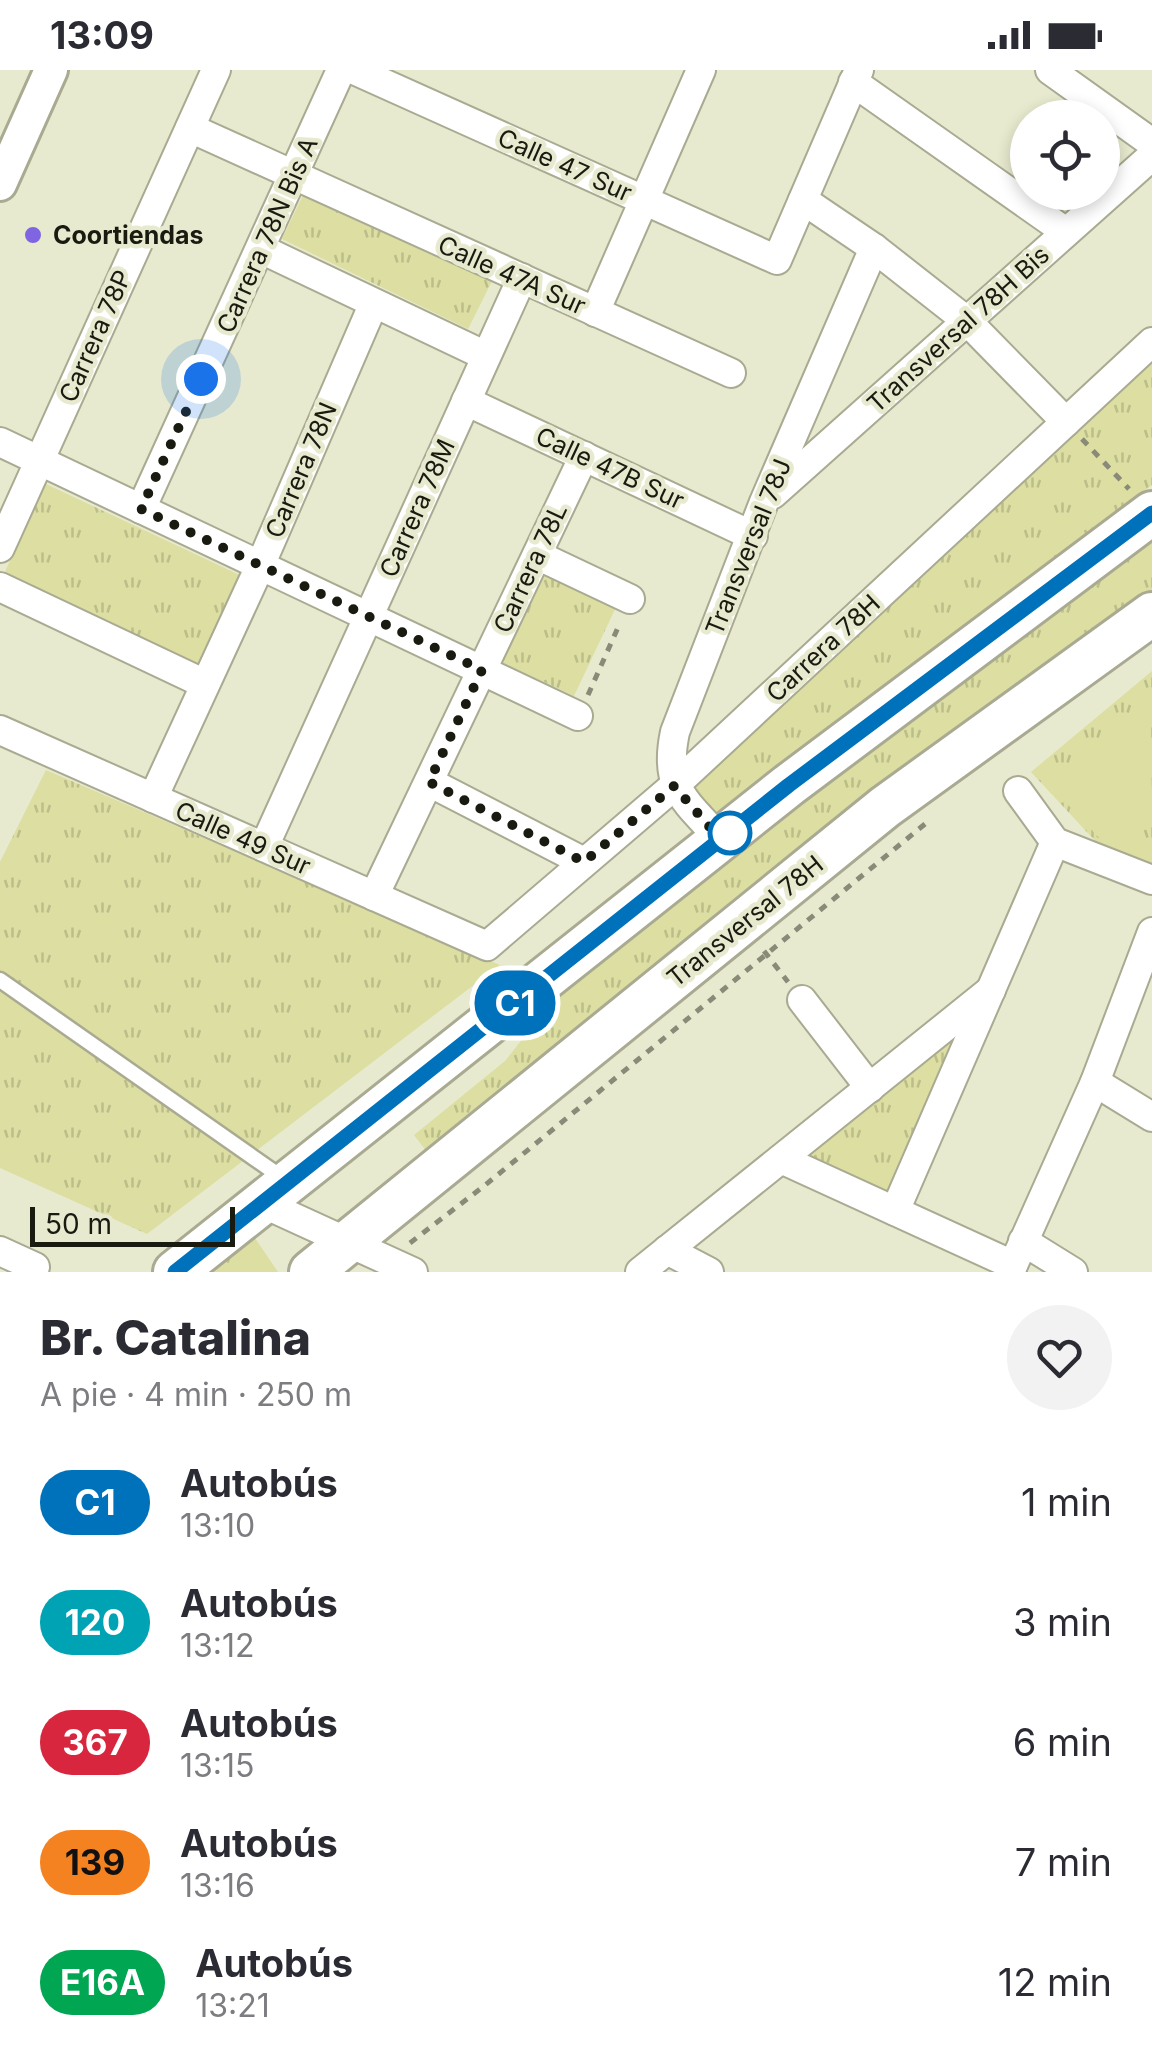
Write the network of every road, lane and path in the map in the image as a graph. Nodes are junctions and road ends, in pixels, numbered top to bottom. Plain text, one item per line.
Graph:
1 (50, 70) edge
2 (216, 70) edge
3 (341, 70) edge
4 (354, 70) edge
5 (701, 70) edge
6 (1050, 70) edge
7 (856, 76) edge
8 (398, 79) edge
9 (190, 128) junction
10 (1152, 143) edge
11 (7, 151) edge
12 (1152, 156) edge
13 (294, 176) junction
14 (0, 184) edge
15 (644, 200) junction
16 (803, 200) junction
17 (1066, 232) junction
18 (874, 248) junction
19 (261, 249) junction
20 (522, 278) junction
21 (372, 305) junction
22 (595, 312) junction
23 (967, 321) junction
24 (1152, 342) edge
25 (486, 356) junction
26 (731, 374) dead end
27 (466, 401) junction
28 (1066, 422) junction
29 (0, 442) edge
30 (584, 456) junction
31 (39, 460) junction
32 (764, 502) junction
33 (1145, 506) edge
34 (141, 509) junction
35 (753, 536) junction
36 (0, 548) edge
37 (537, 555) junction
38 (260, 566) junction
39 (0, 588) edge
40 (630, 599) joint
41 (1152, 614) edge
42 (368, 616) junction
43 (482, 670) junction
44 (205, 684) junction
45 (578, 716) joint
46 (0, 730) edge
47 (429, 782) junction
48 (674, 786) junction
49 (1018, 792) dead end
50 (153, 798) junction
51 (936, 816) dead end
52 (721, 840) junction
53 (1055, 842) junction
54 (264, 847) junction
55 (584, 862) junction
56 (1152, 880) edge
57 (374, 896) junction
58 (1152, 932) edge
59 (758, 943) dead end
60 (486, 946) joint
61 (766, 953) junction
62 (0, 980) edge
63 (991, 990) junction
64 (802, 1000) joint
65 (1095, 1082) junction
66 (870, 1088) junction
67 (1152, 1117) edge
68 (780, 1159) junction
69 (276, 1193) junction
70 (895, 1211) junction
71 (348, 1243) junction
72 (667, 1250) junction
73 (0, 1251) edge
74 (1015, 1259) edge
75 (387, 1260) junction
76 (35, 1267) dead end
77 (175, 1272) edge
78 (311, 1272) edge
79 (414, 1272) edge
80 (640, 1272) edge
81 (710, 1272) edge
82 (1073, 1272) edge

1 - 11 street
2 - 9 street, Carrera 78P
3 - 13 street, Carrera 78N Bis A
4 - 8 street, Calle 47 Sur
5 - 15 street
6 - 10 street
7 - 16 street
7 - 17 street
8 - 15 street, Calle 47 Sur
9 - 13 street, Calle 47A Sur
9 - 31 street, Carrera 78P
11 - 14 street
12 - 17 street, Transversal 78H Bis
13 - 19 street, Carrera 78N Bis A
13 - 20 street, Calle 47A Sur
15 - 16 street, Calle 47 Sur
15 - 22 street
16 - 18 street
17 - 23 street, Transversal 78H Bis
18 - 23 street
18 - 32 street, Transversal 78J
19 - 21 street
19 - 34 street, Carrera 78N Bis A
20 - 22 street, Calle 47A Sur
20 - 25 street, Carrera 78M
21 - 25 street
21 - 38 street, Carrera 78N
22 - 26 street, Calle 47A Sur
23 - 28 street
23 - 32 street, Transversal 78H Bis
24 - 28 street, Carrera 78H
25 - 27 street, Carrera 78M
27 - 30 street, Calle 47B Sur
27 - 42 street, Carrera 78M
28 - 33 path
28 - 48 street, Carrera 78H
29 - 31 street
30 - 35 street, Calle 47B Sur
30 - 37 street, Carrera 78L
31 - 34 street
31 - 36 street, Carrera 78P
32 - 35 street, Transversal 78J
33 - 52 main road
34 - 38 street
35 - 48 street, Transversal 78J
37 - 40 street
37 - 43 street, Carrera 78L
38 - 42 street
38 - 44 street, Carrera 78N
39 - 44 street
40 - 45 path
41 - 71 main road, Transversal 78H
42 - 43 street
42 - 54 street, Carrera 78M
43 - 45 street
43 - 47 street, Carrera 78L
44 - 50 street, Carrera 78N
46 - 50 street, Calle 49 Sur
47 - 55 street
47 - 57 street, Carrera 78L
48 - 52 street
48 - 55 street, Carrera 78H
49 - 53 street
50 - 54 street, Calle 49 Sur
51 - 61 path
52 - 69 main road
53 - 56 street
53 - 63 street
54 - 57 street, Calle 49 Sur
55 - 60 street, Carrera 78H
57 - 60 street, Calle 49 Sur
58 - 65 street
59 - 61 path
61 - 64 path
61 - 75 path
62 - 69 lane
63 - 66 street
63 - 70 street
64 - 66 street
65 - 67 street
65 - 74 street
66 - 68 street
68 - 70 street
68 - 72 street
69 - 71 street
69 - 77 main road
70 - 74 street
71 - 75 street
71 - 78 main road, Transversal 78H
72 - 80 street
72 - 81 street
73 - 76 street
74 - 82 street
75 - 79 street

